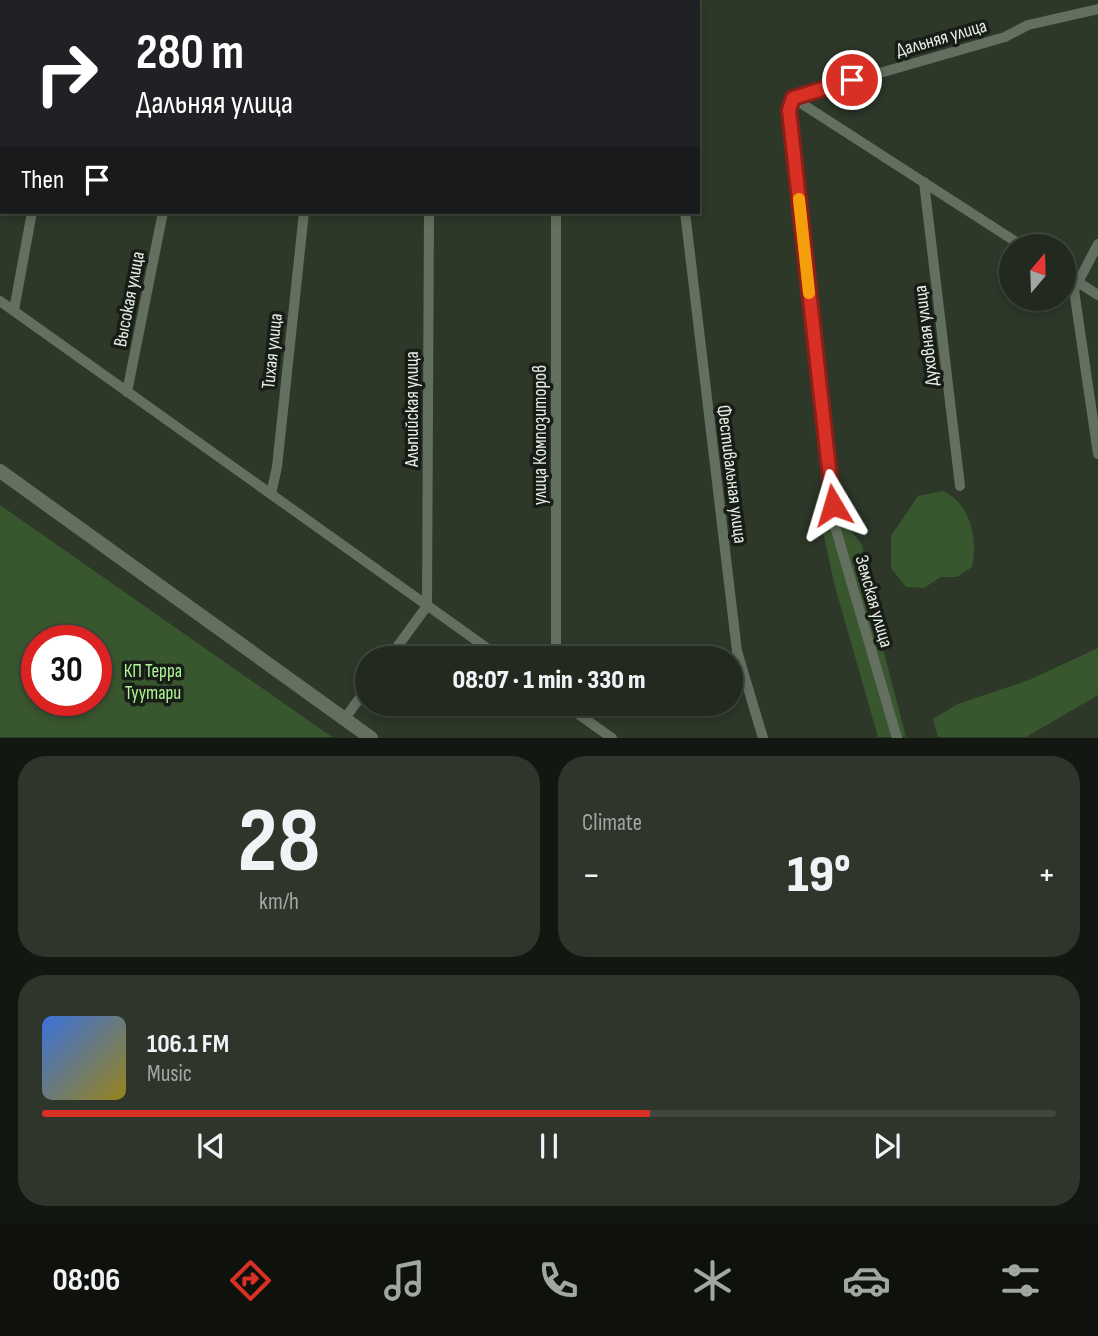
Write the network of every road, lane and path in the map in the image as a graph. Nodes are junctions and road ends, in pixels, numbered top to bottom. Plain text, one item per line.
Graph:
1 (1098, 9) edge
2 (793, 98) junction
3 (924, 182) junction
4 (32, 214) edge
5 (163, 214) edge
6 (304, 214) edge
7 (429, 214) edge
8 (556, 214) edge
9 (685, 214) edge
10 (1004, 234) edge
11 (1098, 244) edge
12 (1078, 282) junction
13 (1098, 295) edge
14 (0, 301) edge
15 (13, 310) junction
16 (127, 392) junction
17 (1098, 454) edge
18 (0, 471) edge
19 (960, 486) dead end
20 (271, 494) junction
21 (427, 606) junction
22 (398, 646) edge
23 (483, 646) edge
24 (556, 646) edge
25 (355, 705) edge
26 (581, 716) edge
27 (345, 719) junction
28 (371, 737) edge
29 (612, 737) edge
30 (763, 737) edge
31 (897, 737) edge

1 - 2 street, Дальняя улица
2 - 3 street
2 - 31 street, Земская улица
3 - 10 street
3 - 19 street, Духовная улица
4 - 15 street
5 - 16 street, Высокая улица
6 - 20 street, Тихая улица
7 - 21 street, Альпийская улица
8 - 24 street, улица Композиторов
9 - 30 street, Фестивальная улица
11 - 12 street
12 - 13 street
12 - 17 street
14 - 15 street
15 - 16 street
16 - 20 street
18 - 27 street
20 - 21 street
21 - 22 street
21 - 23 street
25 - 27 street
26 - 29 street
27 - 28 street

